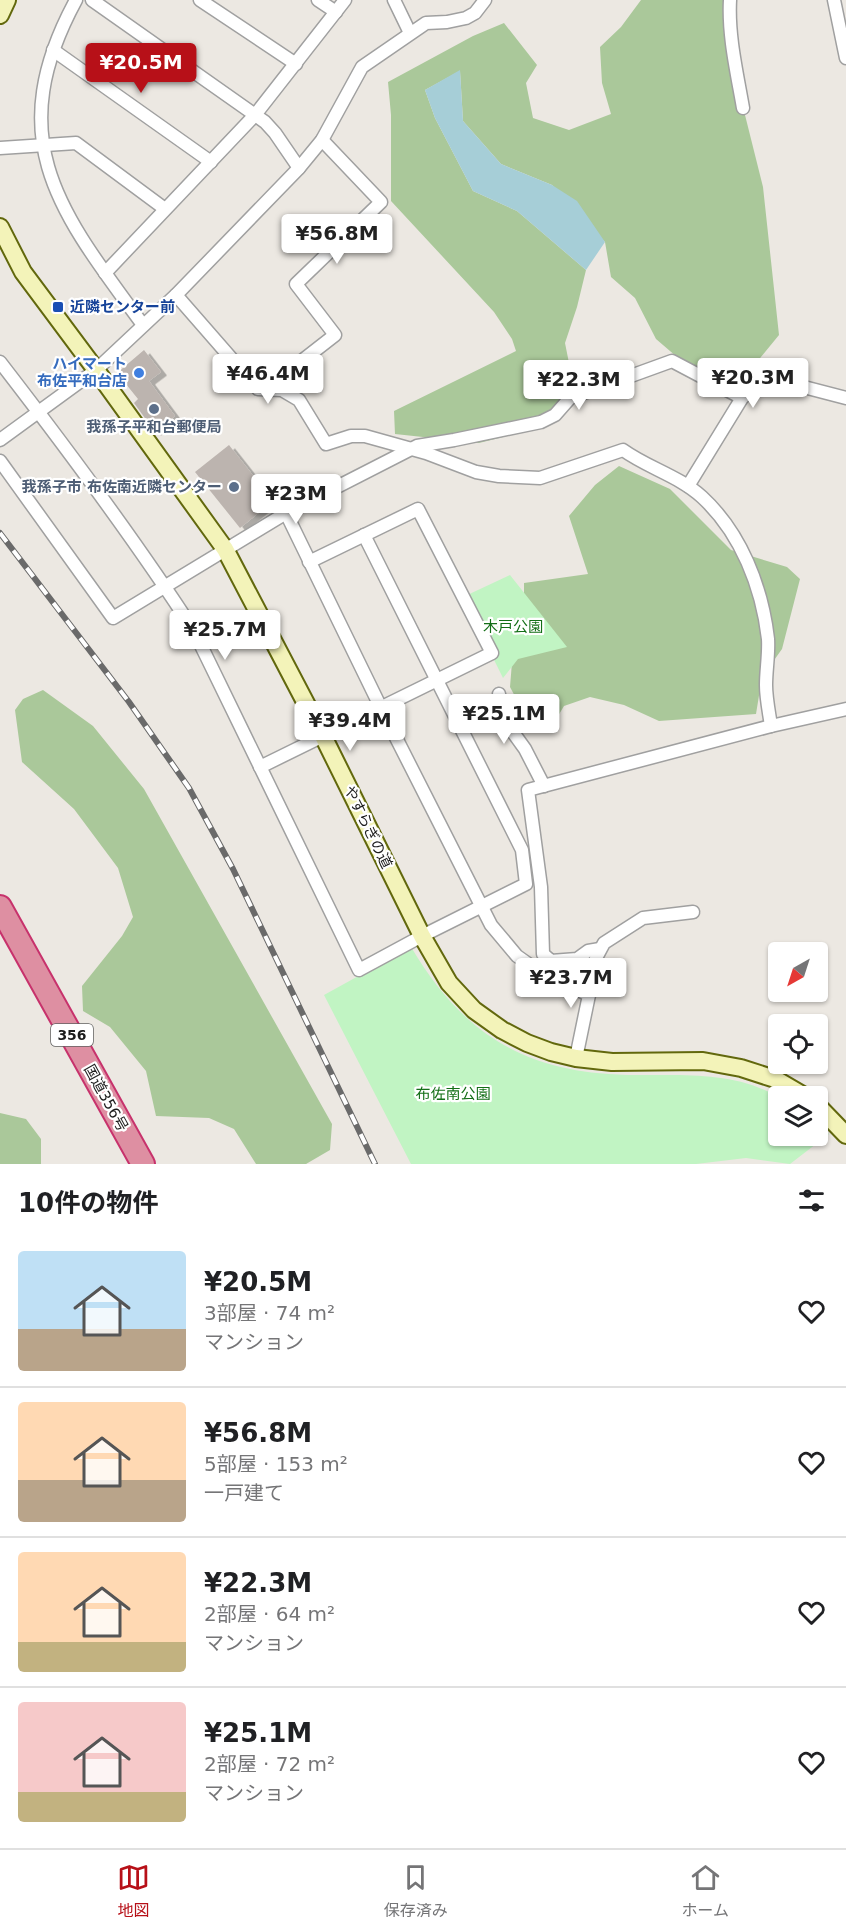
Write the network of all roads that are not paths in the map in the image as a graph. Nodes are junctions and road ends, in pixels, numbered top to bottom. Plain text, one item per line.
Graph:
1 (7, 0) edge
2 (76, 0) edge
3 (92, 0) edge
4 (200, 0) edge
5 (318, 0) edge
6 (345, 0) edge
7 (394, 0) edge
8 (485, 0) edge
9 (730, 0) edge
10 (834, 0) edge
11 (336, 12) junction
12 (0, 15) edge
13 (410, 33) junction
14 (53, 50) junction
15 (846, 58) edge
16 (296, 64) junction
17 (743, 108) dead end
18 (255, 115) junction
19 (322, 140) junction
20 (44, 144) junction
21 (0, 148) edge
22 (211, 162) junction
23 (299, 168) junction
24 (165, 209) junction
25 (0, 227) edge
26 (105, 273) junction
27 (176, 295) junction
28 (143, 325) junction
29 (0, 363) edge
30 (96, 370) junction
31 (271, 390) junction
32 (741, 398) junction
33 (846, 398) edge
34 (38, 412) junction
35 (0, 440) edge
36 (409, 449) junction
37 (0, 461) edge
38 (688, 486) junction
39 (286, 513) junction
40 (364, 535) junction
41 (225, 549) junction
42 (309, 562) junction
43 (166, 587) junction
44 (436, 680) junction
45 (499, 694) dead end
46 (381, 708) junction
47 (846, 709) edge
48 (771, 726) junction
49 (323, 736) junction
50 (260, 767) junction
51 (544, 786) junction
52 (481, 906) junction
53 (0, 907) edge
54 (693, 912) dead end
55 (422, 936) junction
56 (600, 949) junction
57 (589, 995) junction
58 (576, 1058) junction
59 (787, 1086) edge
60 (828, 1116) edge
61 (846, 1135) edge
62 (143, 1164) edge

1 - 12 street
2 - 14 street
3 - 18 street
4 - 16 street
5 - 11 street
6 - 11 street
7 - 13 street
8 - 13 street
9 - 17 street
10 - 15 street
11 - 16 street
13 - 19 street
14 - 20 street
14 - 22 street
16 - 18 street
18 - 22 street
18 - 23 street
19 - 23 street
19 - 31 street
20 - 21 street
20 - 24 street
20 - 26 street
22 - 24 street
23 - 27 street
24 - 26 street
25 - 30 street, やすらぎの道
26 - 28 street
27 - 28 street
27 - 31 street
28 - 30 street
29 - 34 street
30 - 34 street
30 - 41 street, やすらぎの道
31 - 36 street
32 - 33 street
32 - 36 street
32 - 38 street
34 - 35 street
34 - 43 street
36 - 38 street
36 - 39 street
37 - 43 street
38 - 48 street
39 - 41 street
39 - 42 street
40 - 42 street
40 - 44 street
40 - 44 street
41 - 43 street
41 - 49 street, やすらぎの道
42 - 46 street
43 - 50 street
44 - 46 street
44 - 52 street
45 - 51 street
46 - 49 street
46 - 52 street
47 - 48 street
48 - 51 street
49 - 50 street
49 - 55 street, やすらぎの道
50 - 55 street
51 - 56 street
52 - 55 street
52 - 57 street
53 - 62 highway, 国道356号 / 356
54 - 56 street
55 - 58 street, やすらぎの道
56 - 57 street
57 - 58 street
58 - 59 street, やすらぎの道
60 - 61 street

